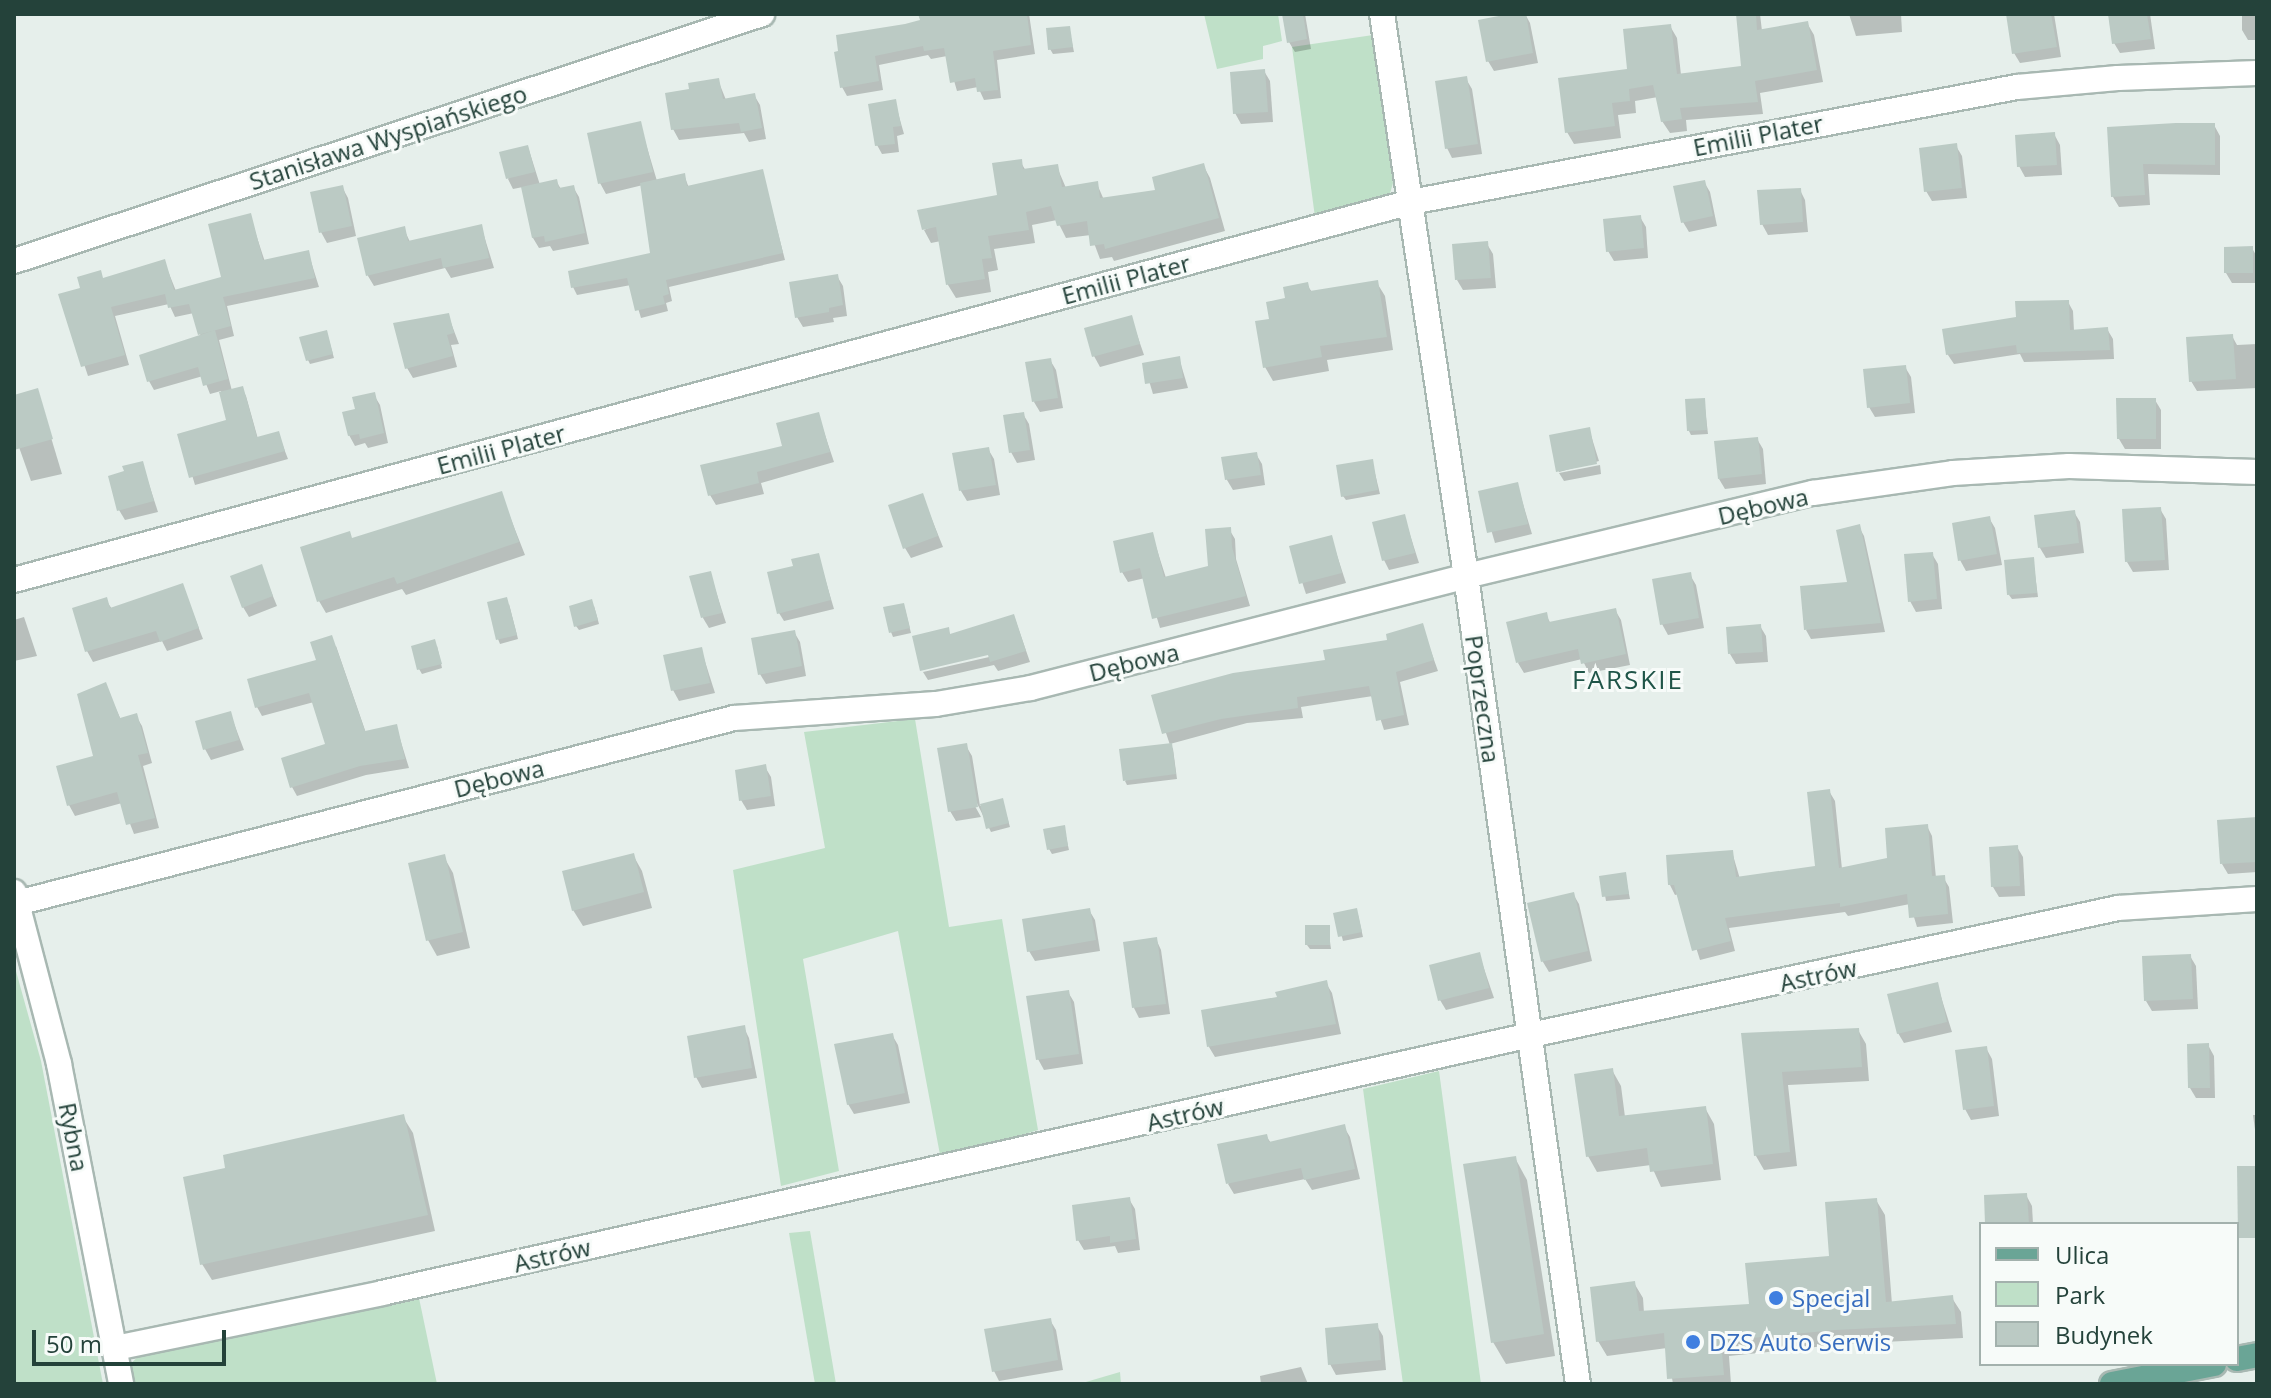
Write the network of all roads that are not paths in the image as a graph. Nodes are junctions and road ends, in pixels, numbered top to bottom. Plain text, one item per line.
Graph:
1 (762, 14) edge
2 (1382, 14) edge
3 (2257, 73) edge
4 (1411, 202) junction
5 (14, 261) edge
6 (2257, 472) edge
7 (1466, 576) junction
8 (14, 580) edge
9 (16, 897) edge
10 (2257, 899) edge
11 (1531, 1035) junction
12 (115, 1348) junction
13 (2204, 1366) edge
14 (121, 1384) edge
15 (1578, 1384) edge
16 (2112, 1384) edge

1 - 5 street, Stanisława Wyspiańskiego
2 - 4 street, Poprzeczna
3 - 4 street, Emilii Plater
4 - 7 street, Poprzeczna
4 - 8 street, Emilii Plater
6 - 7 street, Dębowa
7 - 9 street, Dębowa
7 - 11 street, Poprzeczna
9 - 12 street, Rybna
10 - 11 street, Astrów
11 - 12 street, Astrów
11 - 15 street, Poprzeczna
12 - 14 street, Rybna
13 - 16 main road

